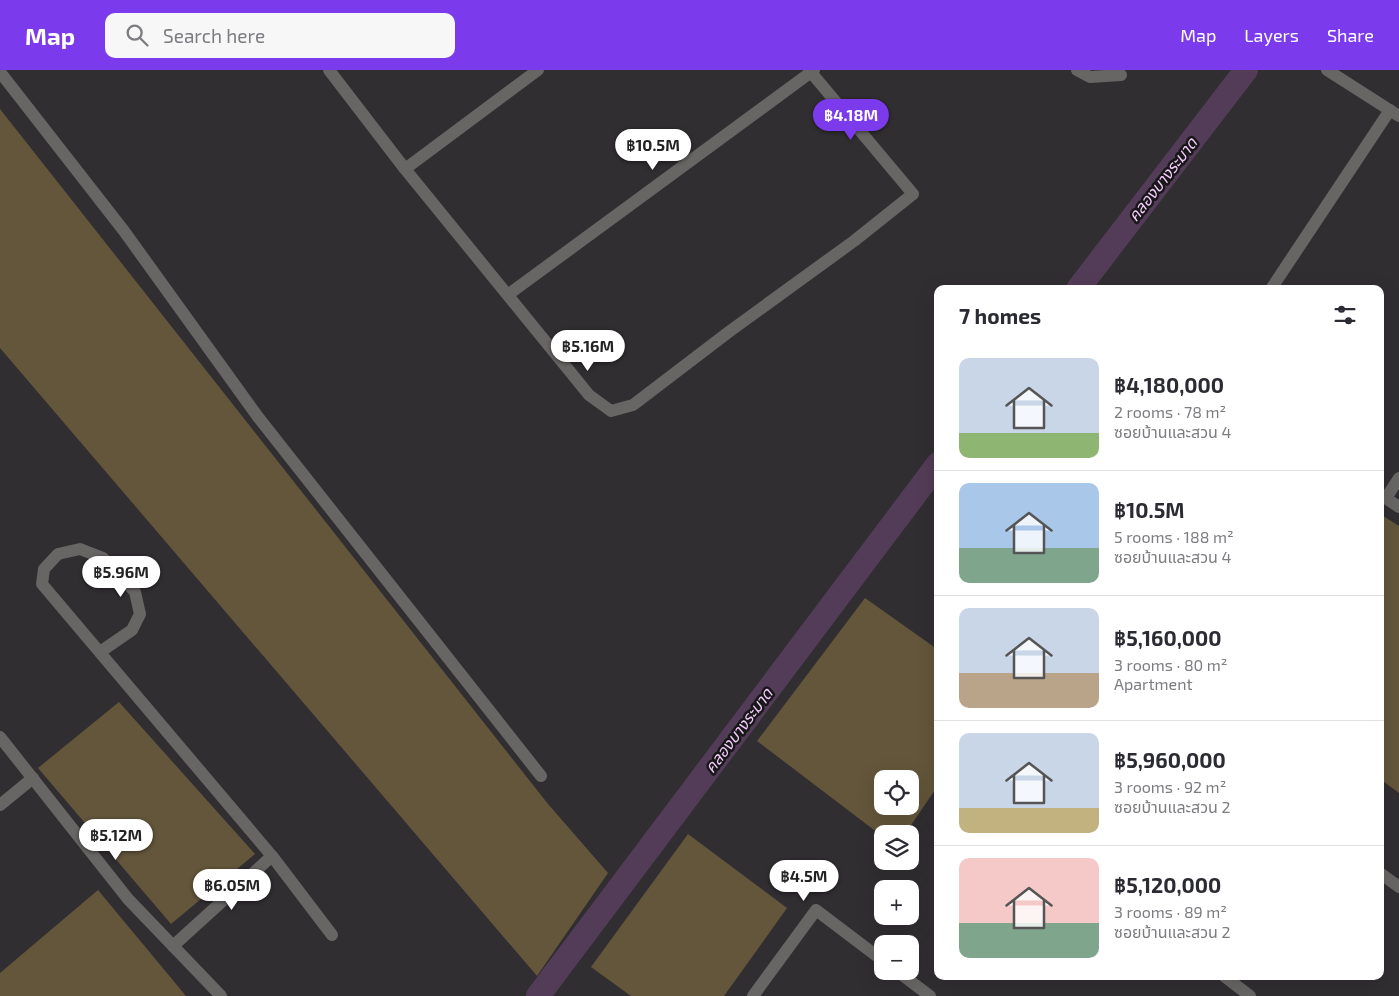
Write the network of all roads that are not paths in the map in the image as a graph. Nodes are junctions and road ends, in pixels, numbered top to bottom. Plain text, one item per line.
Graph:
1 (329, 70) edge
2 (538, 70) edge
3 (1077, 70) edge
4 (1327, 70) edge
5 (811, 71) edge
6 (0, 72) edge
7 (1121, 74) dead end
8 (1394, 113) edge
9 (405, 169) junction
10 (1274, 285) edge
11 (509, 294) junction
12 (1399, 478) edge
13 (1384, 495) edge
14 (1384, 497) edge
15 (1399, 508) edge
16 (100, 652) junction
17 (0, 737) edge
18 (541, 776) dead end
19 (33, 778) junction
20 (0, 805) edge
21 (272, 856) junction
22 (1384, 876) edge
23 (1399, 887) edge
24 (332, 935) dead end
25 (173, 946) junction
26 (874, 954) edge
27 (909, 980) edge
28 (1229, 980) edge
29 (220, 996) edge
30 (753, 996) edge
31 (930, 996) edge
32 (1250, 996) edge

1 - 9 street
2 - 9 street
3 - 7 street
4 - 8 street
5 - 11 street
5 - 11 street
6 - 18 street
8 - 10 street
9 - 11 street
12 - 13 street
14 - 15 street
16 - 16 street
16 - 21 street
17 - 19 street
19 - 20 street
19 - 25 street
21 - 24 street
21 - 25 street
22 - 23 street
25 - 29 street
26 - 30 street
27 - 31 street
28 - 32 street

